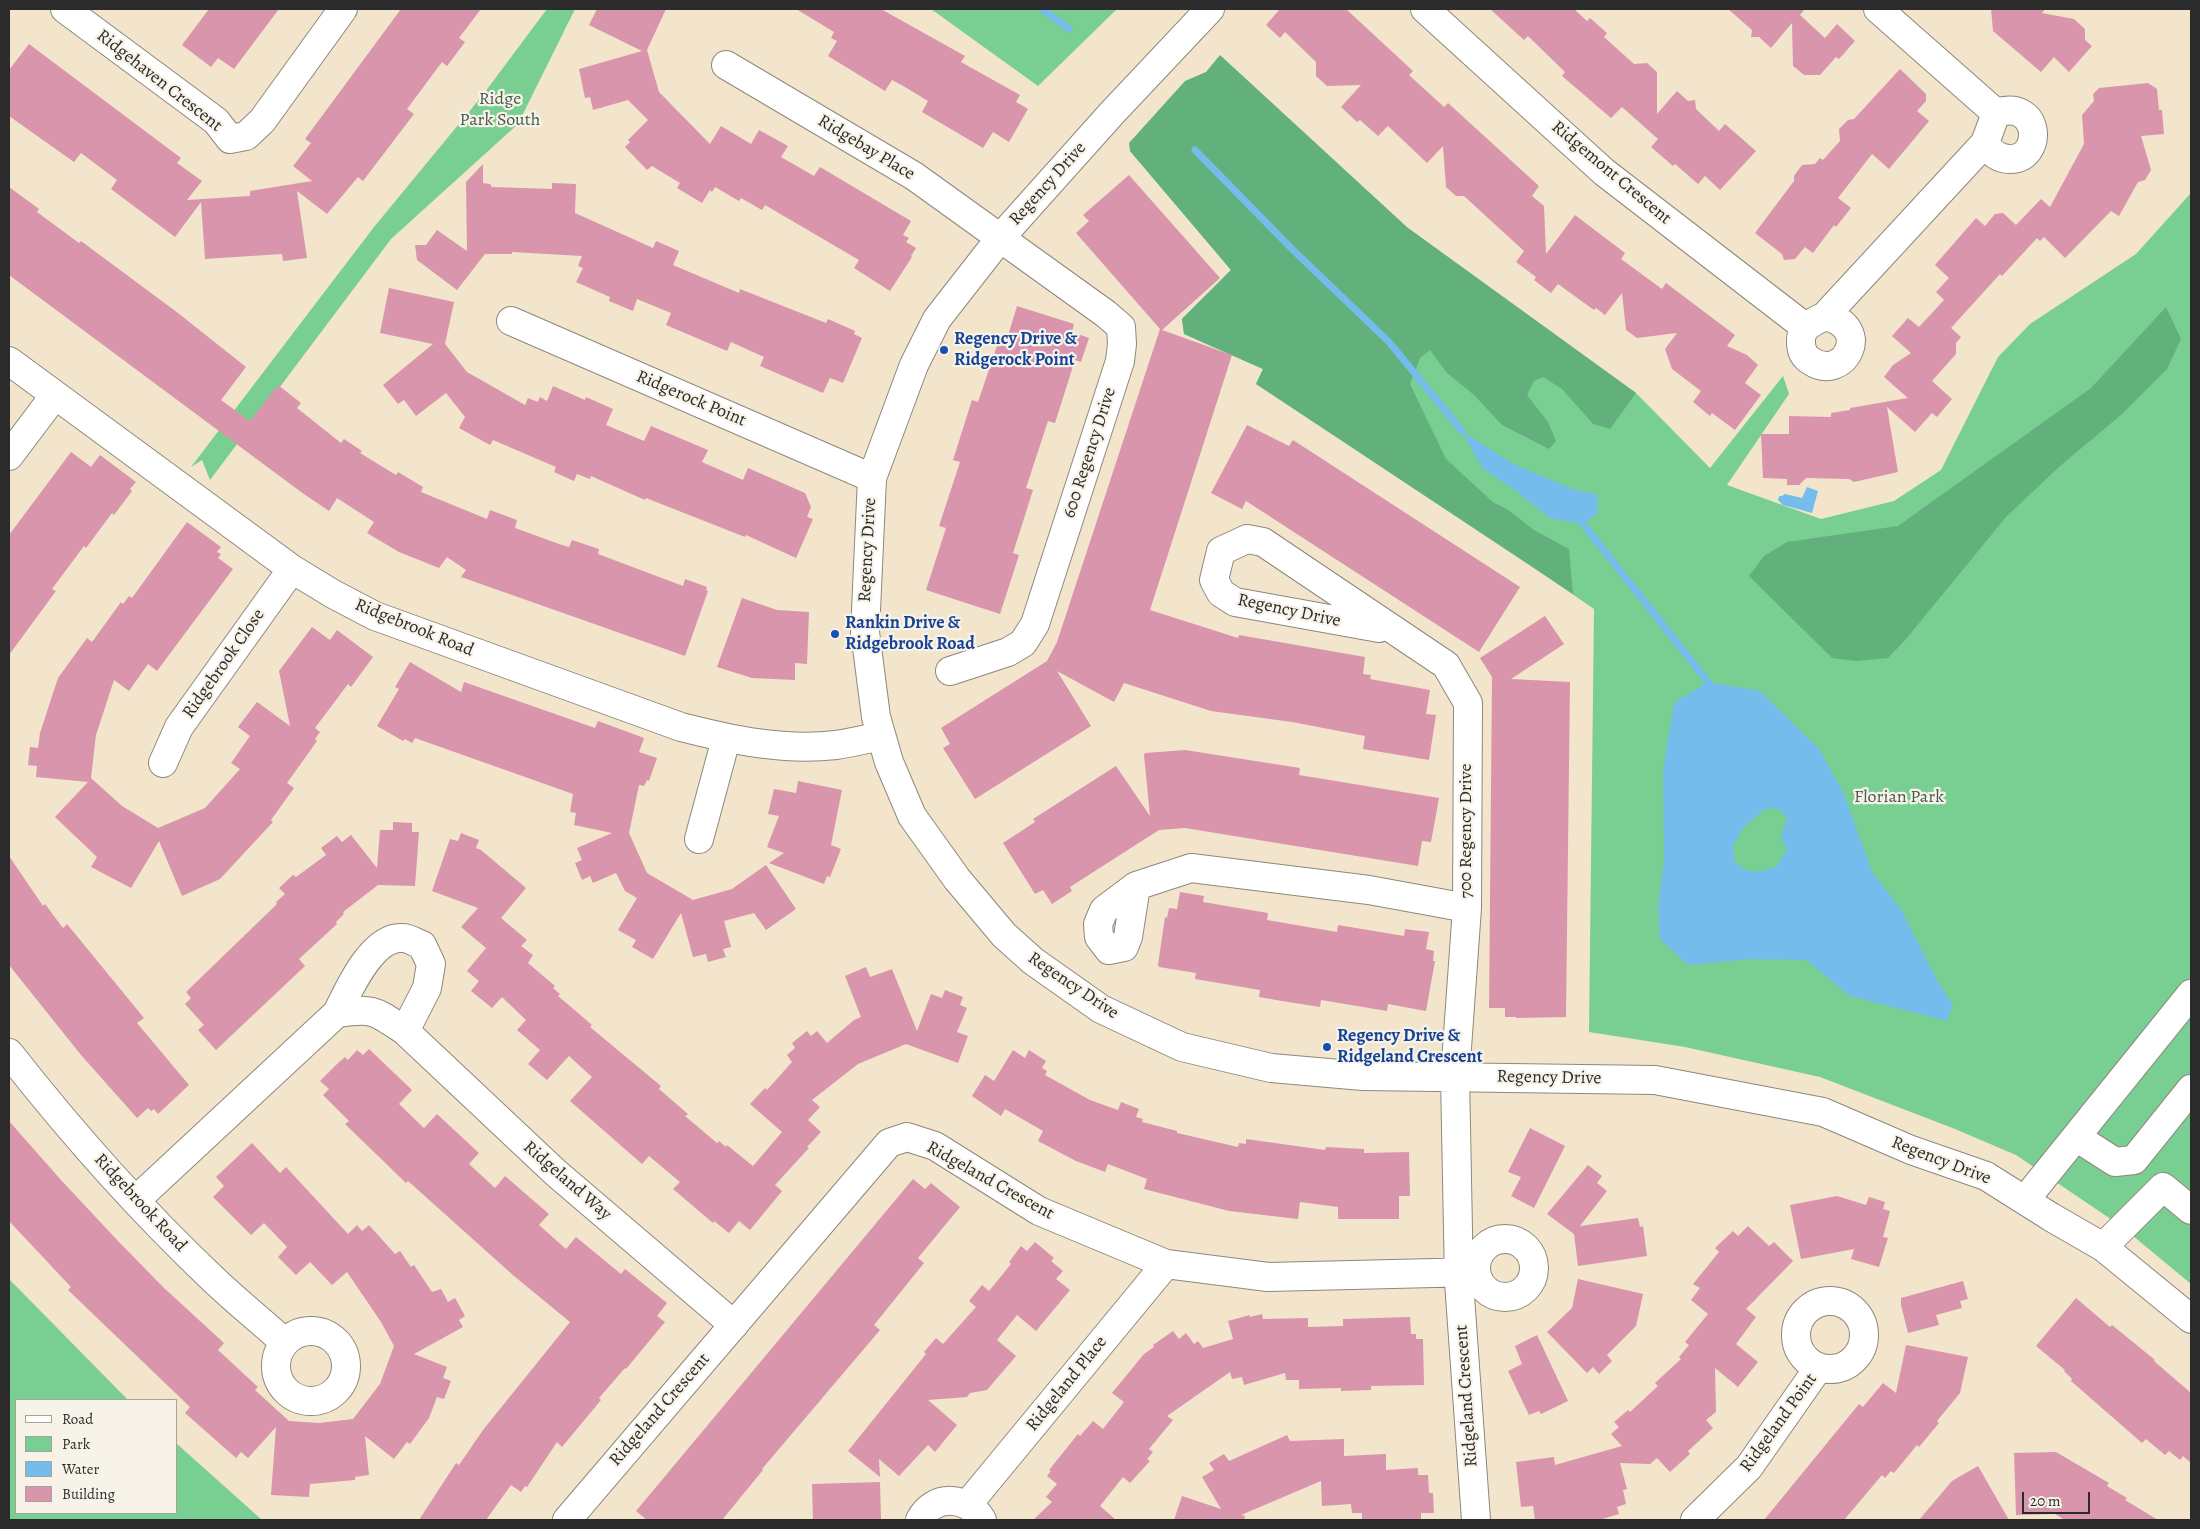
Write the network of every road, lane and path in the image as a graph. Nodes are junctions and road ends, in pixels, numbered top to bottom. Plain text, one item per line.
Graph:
1 (65, 9) edge
2 (344, 9) edge
3 (1210, 9) edge
4 (1425, 9) edge
5 (1878, 9) edge
6 (726, 65) dead end
7 (1996, 113) junction
8 (1986, 143) junction
9 (1001, 237) junction
10 (511, 321) dead end
11 (9, 361) edge
12 (55, 395) junction
13 (9, 456) edge
14 (872, 478) junction
15 (292, 569) junction
16 (1385, 625) junction
17 (950, 672) dead end
18 (881, 736) junction
19 (726, 739) junction
20 (163, 763) dead end
21 (699, 839) dead end
22 (1136, 886) dead end
23 (1467, 908) junction
24 (2191, 994) edge
25 (337, 1013) junction
26 (405, 1031) junction
27 (9, 1053) edge
28 (1455, 1076) junction
29 (2191, 1089) edge
30 (2076, 1137) junction
31 (136, 1200) junction
32 (2025, 1200) junction
33 (2191, 1210) edge
34 (2103, 1247) junction
35 (1166, 1264) junction
36 (1468, 1272) junction
37 (2191, 1319) edge
38 (734, 1325) junction
39 (284, 1342) dead end
40 (1819, 1367) dead end
41 (975, 1512) edge
42 (566, 1520) edge
43 (920, 1520) edge
44 (1476, 1520) edge
45 (1695, 1520) edge

1 - 2 street, Ridgehaven Crescent
3 - 9 street, Regency Drive
4 - 8 street, Ridgemont Crescent
5 - 7 street
6 - 9 street, Ridgebay Place
7 - 8 street, Ridgemont Crescent
7 - 8 street
9 - 14 street, Regency Drive
9 - 17 street, 600 Regency Drive
10 - 14 street, Ridgerock Point
11 - 12 street, Ridgebrook Road
12 - 13 street
12 - 15 street, Ridgebrook Road
14 - 18 street, Regency Drive
15 - 19 street, Ridgebrook Road
15 - 20 street, Ridgebrook Close
16 - 16 street, Regency Drive
16 - 23 street, 700 Regency Drive
18 - 19 street, Ridgebrook Road
18 - 28 street, Regency Drive
19 - 21 street
22 - 23 street
23 - 28 street, 700 Regency Drive
24 - 30 street
25 - 26 street, Ridgeland Way
25 - 26 street
25 - 31 street
26 - 38 street, Ridgeland Way
27 - 31 street, Ridgebrook Road
28 - 32 street, Regency Drive
28 - 36 street, Ridgeland Crescent
29 - 30 street
30 - 32 street
31 - 39 street, Ridgebrook Road
32 - 34 street, Regency Drive
33 - 34 street
34 - 37 street, Regency Drive
35 - 36 street, Ridgeland Crescent
35 - 38 street, Ridgeland Crescent
35 - 41 street, Ridgeland Place
36 - 44 street, Ridgeland Crescent
38 - 42 street, Ridgeland Crescent
40 - 45 street, Ridgeland Point
41 - 43 street

